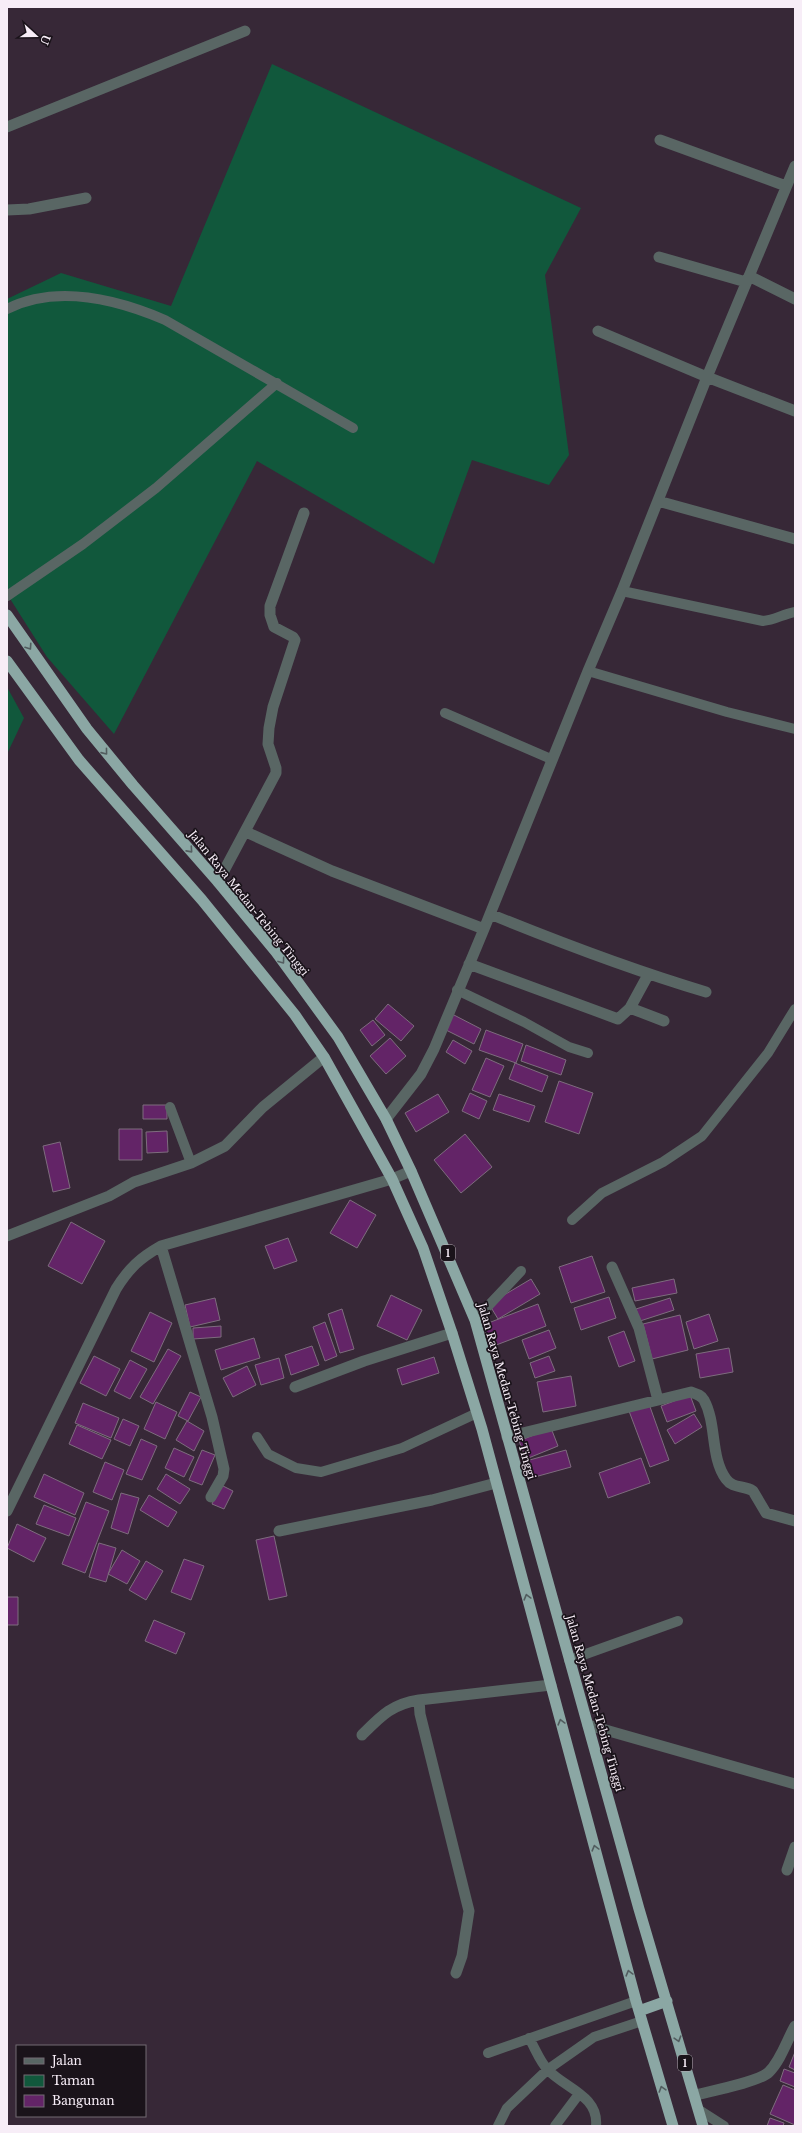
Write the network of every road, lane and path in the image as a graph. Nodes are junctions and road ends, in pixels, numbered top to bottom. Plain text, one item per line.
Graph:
1 (246, 31) dead end
2 (7, 127) edge
3 (660, 140) dead end
4 (795, 166) edge
5 (786, 186) junction
6 (86, 198) dead end
7 (7, 210) edge
8 (658, 257) dead end
9 (747, 279) junction
10 (795, 299) edge
11 (7, 309) edge
12 (598, 331) dead end
13 (707, 377) junction
14 (277, 383) junction
15 (795, 411) edge
16 (353, 428) dead end
17 (658, 500) junction
18 (304, 513) dead end
19 (795, 539) edge
20 (622, 591) junction
21 (7, 596) edge
22 (795, 612) edge
23 (7, 615) edge
24 (7, 661) edge
25 (588, 671) junction
26 (445, 713) dead end
27 (795, 729) edge
28 (551, 759) junction
29 (246, 832) junction
30 (218, 882) junction
31 (490, 914) junction
32 (484, 929) junction
33 (469, 964) junction
34 (648, 975) junction
35 (457, 990) junction
36 (706, 992) dead end
37 (630, 1008) junction
38 (795, 1010) edge
39 (664, 1021) dead end
40 (588, 1053) dead end
41 (324, 1057) junction
42 (170, 1107) dead end
43 (386, 1119) junction
44 (191, 1163) junction
45 (411, 1171) junction
46 (392, 1179) junction
47 (572, 1220) dead end
48 (7, 1236) edge
49 (161, 1246) junction
50 (612, 1267) dead end
51 (521, 1271) dead end
52 (475, 1320) junction
53 (452, 1332) junction
54 (295, 1387) dead end
55 (658, 1400) junction
56 (477, 1413) junction
57 (257, 1437) dead end
58 (507, 1437) junction
59 (496, 1483) junction
60 (210, 1497) dead end
61 (7, 1511) edge
62 (795, 1521) edge
63 (279, 1531) dead end
64 (678, 1621) dead end
65 (569, 1660) junction
66 (551, 1685) junction
67 (419, 1700) junction
68 (588, 1725) junction
69 (362, 1735) dead end
70 (795, 1784) edge
71 (795, 1847) edge
72 (787, 1870) dead end
73 (456, 1973) dead end
74 (666, 2001) junction
75 (639, 2011) junction
76 (795, 2026) edge
77 (529, 2038) junction
78 (488, 2053) dead end
79 (547, 2070) junction
80 (579, 2094) junction
81 (695, 2095) junction
82 (699, 2110) junction
83 (498, 2126) edge
84 (555, 2126) edge
85 (596, 2126) edge
86 (673, 2126) edge
87 (703, 2126) edge
88 (724, 2126) edge

1 - 2 street
3 - 5 street
4 - 5 street
5 - 9 street
6 - 7 street
8 - 9 street
9 - 10 street
9 - 13 street
11 - 14 lane
12 - 13 street
13 - 15 street
13 - 17 street
14 - 16 lane
14 - 21 lane
17 - 19 street
17 - 20 street
18 - 29 street
20 - 22 lane
20 - 25 street
23 -> 30 highway, Jalan Raya Medan-Tebing Tinggi / 1
24 - 41 highway, 1
25 - 27 lane
25 - 28 street
26 - 28 lane
28 - 31 street
29 - 30 street
29 - 32 street
30 -> 43 highway, Jalan Raya Medan-Tebing Tinggi / 1
31 - 32 street
31 - 34 street
32 - 33 street
33 - 35 street
33 - 37 street
34 - 36 street
34 - 37 street
35 - 40 lane
35 - 43 street
37 - 39 street
38 - 47 lane
41 - 44 street
41 - 46 highway, 1
42 - 44 lane
43 - 45 highway, Jalan Raya Medan-Tebing Tinggi / 1
44 - 48 street
45 - 46 street
45 - 52 highway, Jalan Raya Medan-Tebing Tinggi / 1
46 - 49 street
46 - 53 highway, 1
49 - 60 street
49 - 61 street
50 - 55 street
51 - 52 lane
52 - 58 highway, Jalan Raya Medan-Tebing Tinggi / 1
53 - 54 street
53 - 56 highway, 1
55 - 58 street
55 - 62 street
56 - 57 lane
56 - 59 highway, 1
58 - 65 highway, Jalan Raya Medan-Tebing Tinggi / 1
59 - 63 street
66 -> 59 highway, 1
64 - 65 lane
65 - 68 highway, Jalan Raya Medan-Tebing Tinggi / 1
66 - 67 street
75 -> 66 highway, 1
67 - 69 street
67 - 73 street
68 - 70 street
68 - 74 highway, Jalan Raya Medan-Tebing Tinggi / 1
71 - 72 street
74 - 75 highway
74 -> 81 highway, Jalan Raya Medan-Tebing Tinggi / 1
75 - 77 lane
75 - 79 lane
86 -> 75 highway, 1
76 - 81 street
77 - 78 lane
77 - 79 lane
79 - 80 lane
79 - 83 lane
80 - 84 lane
80 - 85 lane
81 - 82 highway, Jalan Raya Medan-Tebing Tinggi / 1
82 - 87 highway, Jalan Raya Medan-Tebing Tinggi / 1
82 - 88 lane

